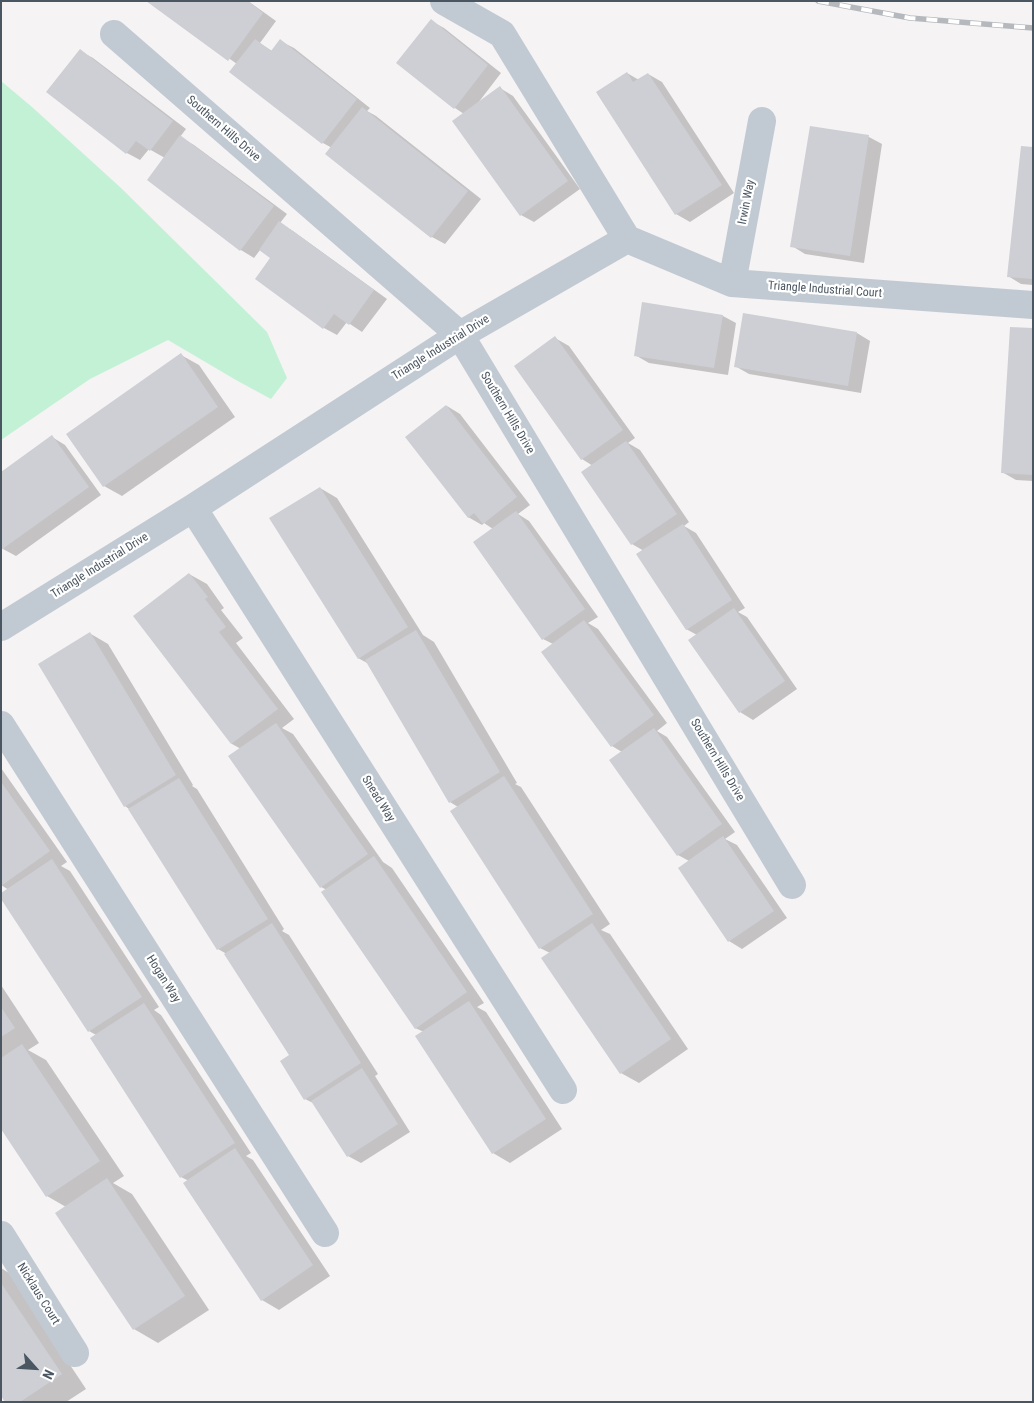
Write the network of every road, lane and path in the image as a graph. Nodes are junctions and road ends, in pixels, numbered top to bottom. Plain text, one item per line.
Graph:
1 (444, 1) edge
2 (114, 34) dead end
3 (762, 121) dead end
4 (626, 239) junction
5 (732, 283) junction
6 (1033, 305) edge
7 (460, 335) junction
8 (193, 508) junction
9 (1, 627) edge
10 (1, 725) edge
11 (792, 885) dead end
12 (563, 1090) dead end
13 (325, 1233) dead end
14 (1, 1235) edge
15 (75, 1353) dead end

1 - 4 street
2 - 7 street, Southern Hills Drive
3 - 5 street, Irwin Way
4 - 5 street, Triangle Industrial Court
4 - 7 street, Triangle Industrial Drive
5 - 6 street, Triangle Industrial Court
7 - 8 street, Triangle Industrial Drive
7 - 11 street, Southern Hills Drive
8 - 9 street, Triangle Industrial Drive
8 - 12 street, Snead Way
10 - 13 street, Hogan Way
14 - 15 street, Nicklaus Court

